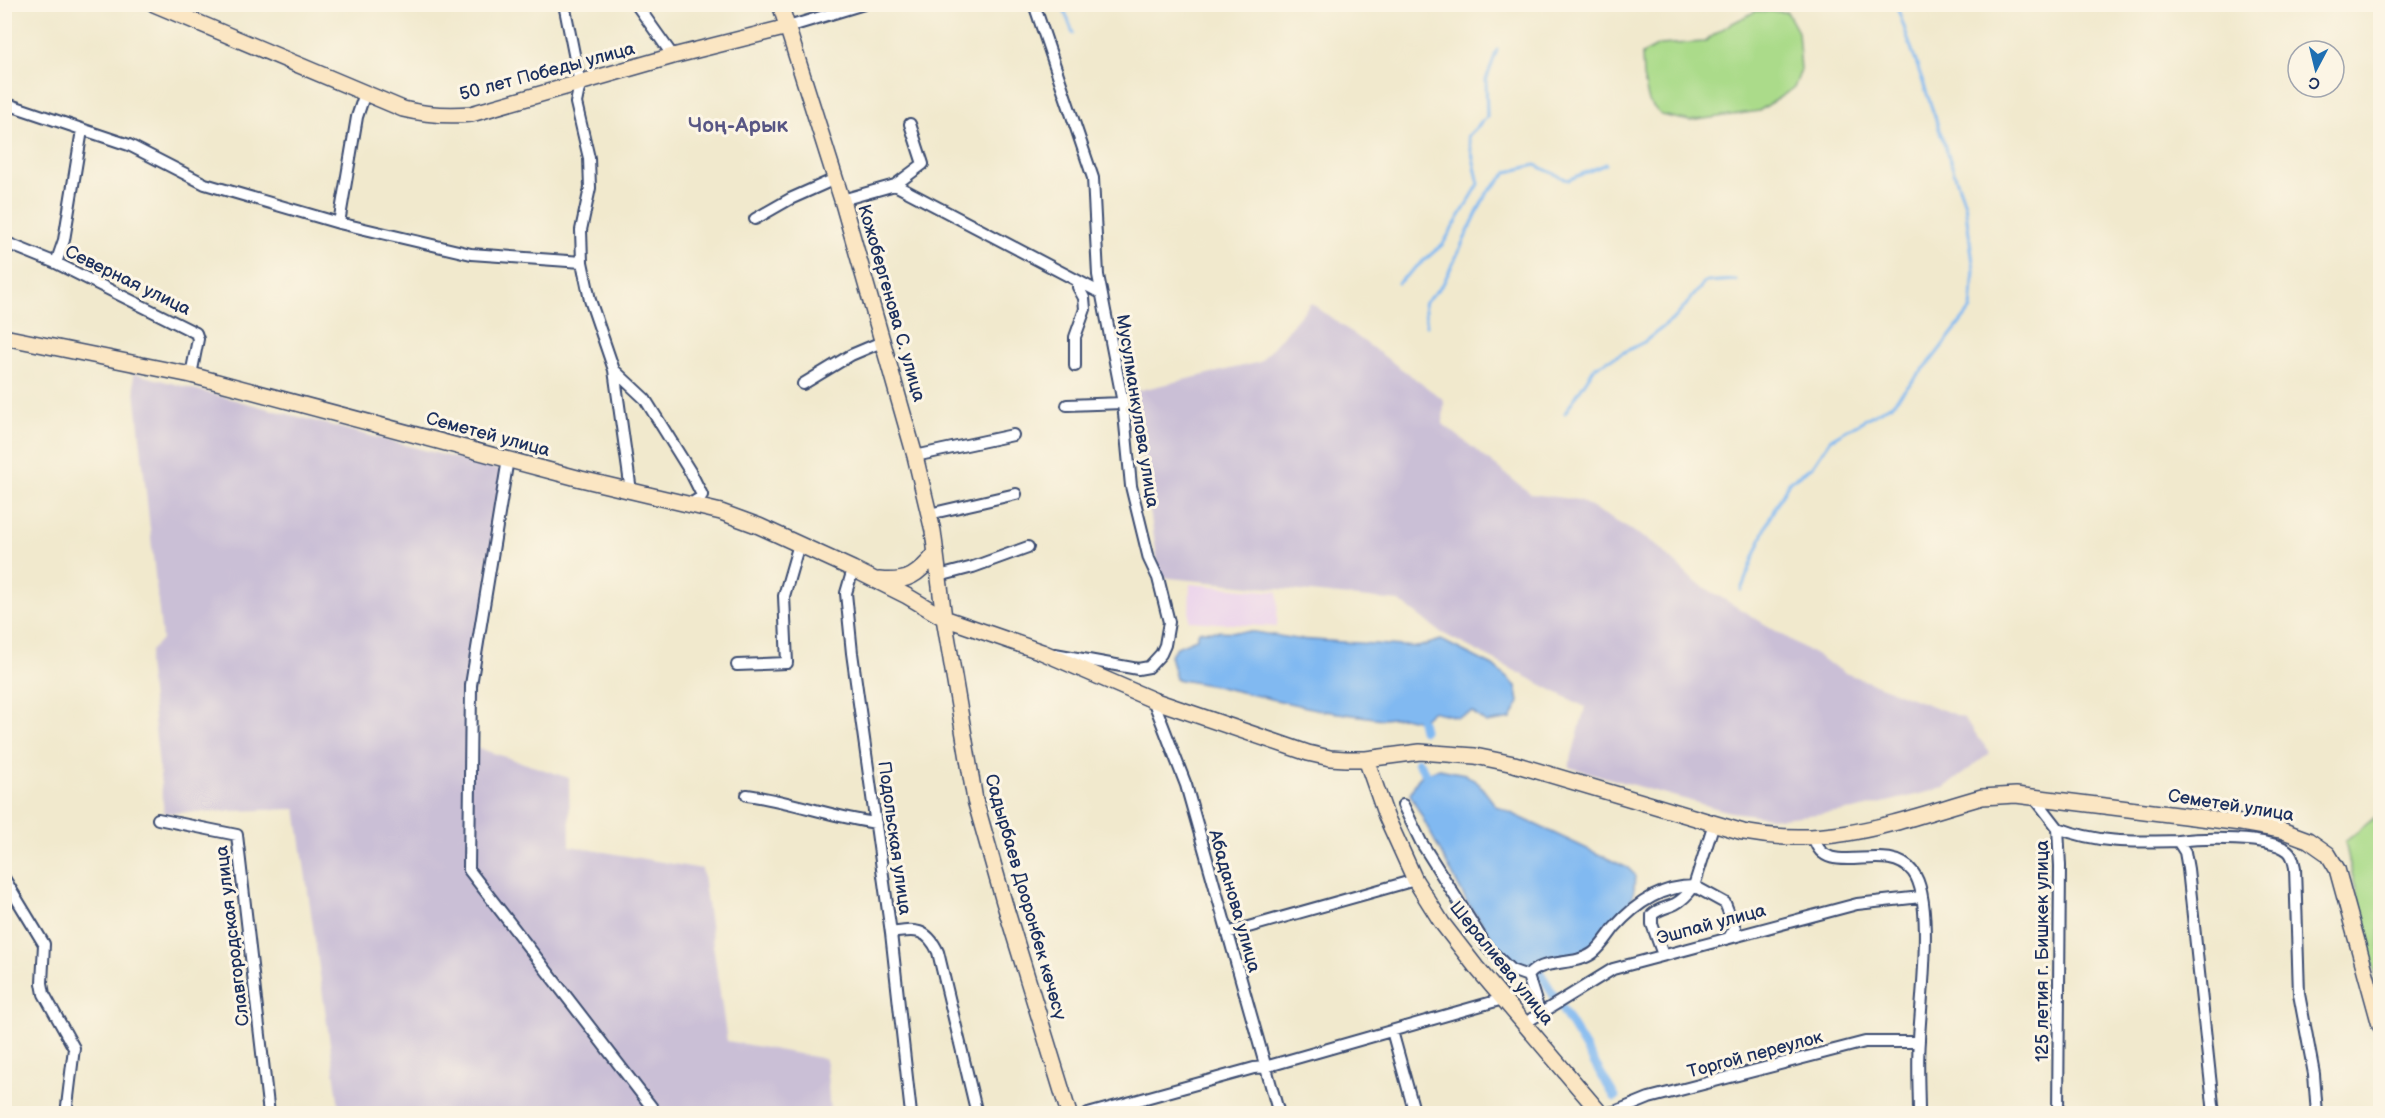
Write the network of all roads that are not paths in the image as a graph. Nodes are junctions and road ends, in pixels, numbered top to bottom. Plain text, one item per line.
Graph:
1 (154, 4) edge
2 (564, 4) edge
3 (636, 4) edge
4 (780, 4) edge
5 (864, 4) edge
6 (1034, 4) edge
7 (788, 27) junction
8 (673, 56) junction
9 (580, 84) junction
10 (365, 93) junction
11 (4, 103) edge
12 (910, 124) dead end
13 (82, 130) junction
14 (835, 179) junction
15 (895, 185) junction
16 (842, 200) junction
17 (755, 219) dead end
18 (339, 223) junction
19 (4, 242) edge
20 (582, 262) junction
21 (56, 263) junction
22 (1078, 281) junction
23 (1101, 293) junction
24 (4, 337) edge
25 (884, 341) junction
26 (1074, 366) dead end
27 (614, 370) junction
28 (191, 375) junction
29 (803, 384) dead end
30 (1123, 403) junction
31 (1067, 405) dead end
32 (1013, 435) dead end
33 (915, 456) junction
34 (508, 459) junction
35 (631, 491) junction
36 (1016, 494) dead end
37 (693, 505) junction
38 (929, 514) junction
39 (799, 544) junction
40 (1028, 547) dead end
41 (936, 553) junction
42 (853, 569) junction
43 (939, 576) junction
44 (873, 579) junction
45 (944, 618) junction
46 (1042, 652) junction
47 (737, 665) dead end
48 (1153, 700) junction
49 (1366, 759) junction
50 (747, 795) dead end
51 (2034, 797) junction
52 (1403, 805) dead end
53 (158, 819) dead end
54 (876, 823) junction
55 (1714, 823) junction
56 (2058, 828) junction
57 (1814, 838) junction
58 (2178, 841) junction
59 (4, 878) edge
60 (1415, 880) junction
61 (1694, 886) junction
62 (1921, 897) junction
63 (891, 933) junction
64 (1227, 933) junction
65 (1730, 936) junction
66 (1663, 955) junction
67 (1528, 976) junction
68 (1503, 999) junction
69 (1540, 1014) junction
70 (1525, 1023) junction
71 (2380, 1025) edge
72 (1392, 1030) junction
73 (1918, 1042) junction
74 (1265, 1068) junction
75 (66, 1113) edge
76 (269, 1113) edge
77 (657, 1113) edge
78 (911, 1113) edge
79 (977, 1113) edge
80 (1069, 1113) edge
81 (1088, 1113) edge
82 (1279, 1113) edge
83 (1415, 1113) edge
84 (1602, 1113) edge
85 (1919, 1113) edge
86 (2058, 1113) edge
87 (2214, 1113) edge
88 (2317, 1113) edge

1 - 10 main road, 50 лет Победы улица
2 - 9 street
3 - 8 street
4 - 7 main road, Кожобергенова С. улица
5 - 7 street
6 - 23 street, Мусулманкулова улица
7 - 8 main road, 50 лет Победы улица
7 - 14 main road, Кожобергенова С. улица
8 - 9 main road, 50 лет Победы улица
9 - 10 main road, 50 лет Победы улица
9 - 20 street
10 - 18 street
11 - 13 street
12 - 15 street
13 - 18 street
13 - 21 street
14 - 16 main road, Кожобергенова С. улица
14 - 17 street
15 - 16 street
15 - 22 street, Мусулманкулова улица
16 - 25 main road, Кожобергенова С. улица
18 - 20 street
19 - 21 street, Северная улица
20 - 27 street
21 - 28 street, Северная улица
22 - 23 street, Мусулманкулова улица
22 - 26 street
23 - 30 street, Мусулманкулова улица
24 - 28 main road, Семетей улица
25 - 29 street
25 - 33 main road, Кожобергенова С. улица
27 - 35 street
27 - 37 street
28 - 34 main road, Семетей улица
30 - 31 street
30 - 46 street, Мусулманкулова улица
32 - 33 street
33 - 38 main road, Кожобергенова С. улица
34 - 35 main road, Семетей улица
34 - 77 street
35 - 37 main road, Семетей улица
36 - 38 street
37 - 39 main road, Семетей улица
38 - 41 main road, Кожобергенова С. улица
39 - 42 main road, Семетей улица
39 - 47 street
40 - 43 street
41 - 43 main road, Кожобергенова С. улица
41 - 44 main road
42 - 44 main road, Семетей улица
42 - 54 street, Подольская улица
43 - 45 main road, Кожобергенова С. улица
44 - 45 main road, Семетей улица
45 - 46 main road, Семетей улица
45 - 80 main road, Садырбаев Дооронбек көчөсү
46 - 48 main road, Семетей улица
48 - 49 main road, Семетей улица
48 - 64 street, Абаданова улица
49 - 55 main road, Семетей улица
49 - 60 main road, Шералиева улица
50 - 54 street
51 - 56 street, 125 летия г. Бишкек улица
51 - 57 main road, Семетей улица
51 - 71 main road, Семетей улица
52 - 67 street
53 - 76 street, Славгородская улица
54 - 63 street, Подольская улица
55 - 57 main road, Семетей улица
55 - 61 street
56 - 58 street
56 - 86 street, 125 летия г. Бишкек улица
57 - 62 street
58 - 87 street
58 - 88 street
59 - 75 street
60 - 64 street
60 - 68 main road, Шералиева улица
61 - 65 street
61 - 66 street
61 - 67 street
62 - 65 street, Эшпай улица
62 - 73 street
63 - 78 street, Подольская улица
63 - 79 street
64 - 74 street, Абаданова улица
65 - 66 street, Эшпай улица
66 - 69 street, Эшпай улица
67 - 69 street
68 - 70 main road, Шералиева улица
68 - 72 street
69 - 70 street, Эшпай улица
70 - 84 main road, Шералиева улица
72 - 74 street
72 - 83 street
73 - 84 street, Торгой переулок
73 - 85 street
74 - 81 street
74 - 82 street, Абаданова улица

